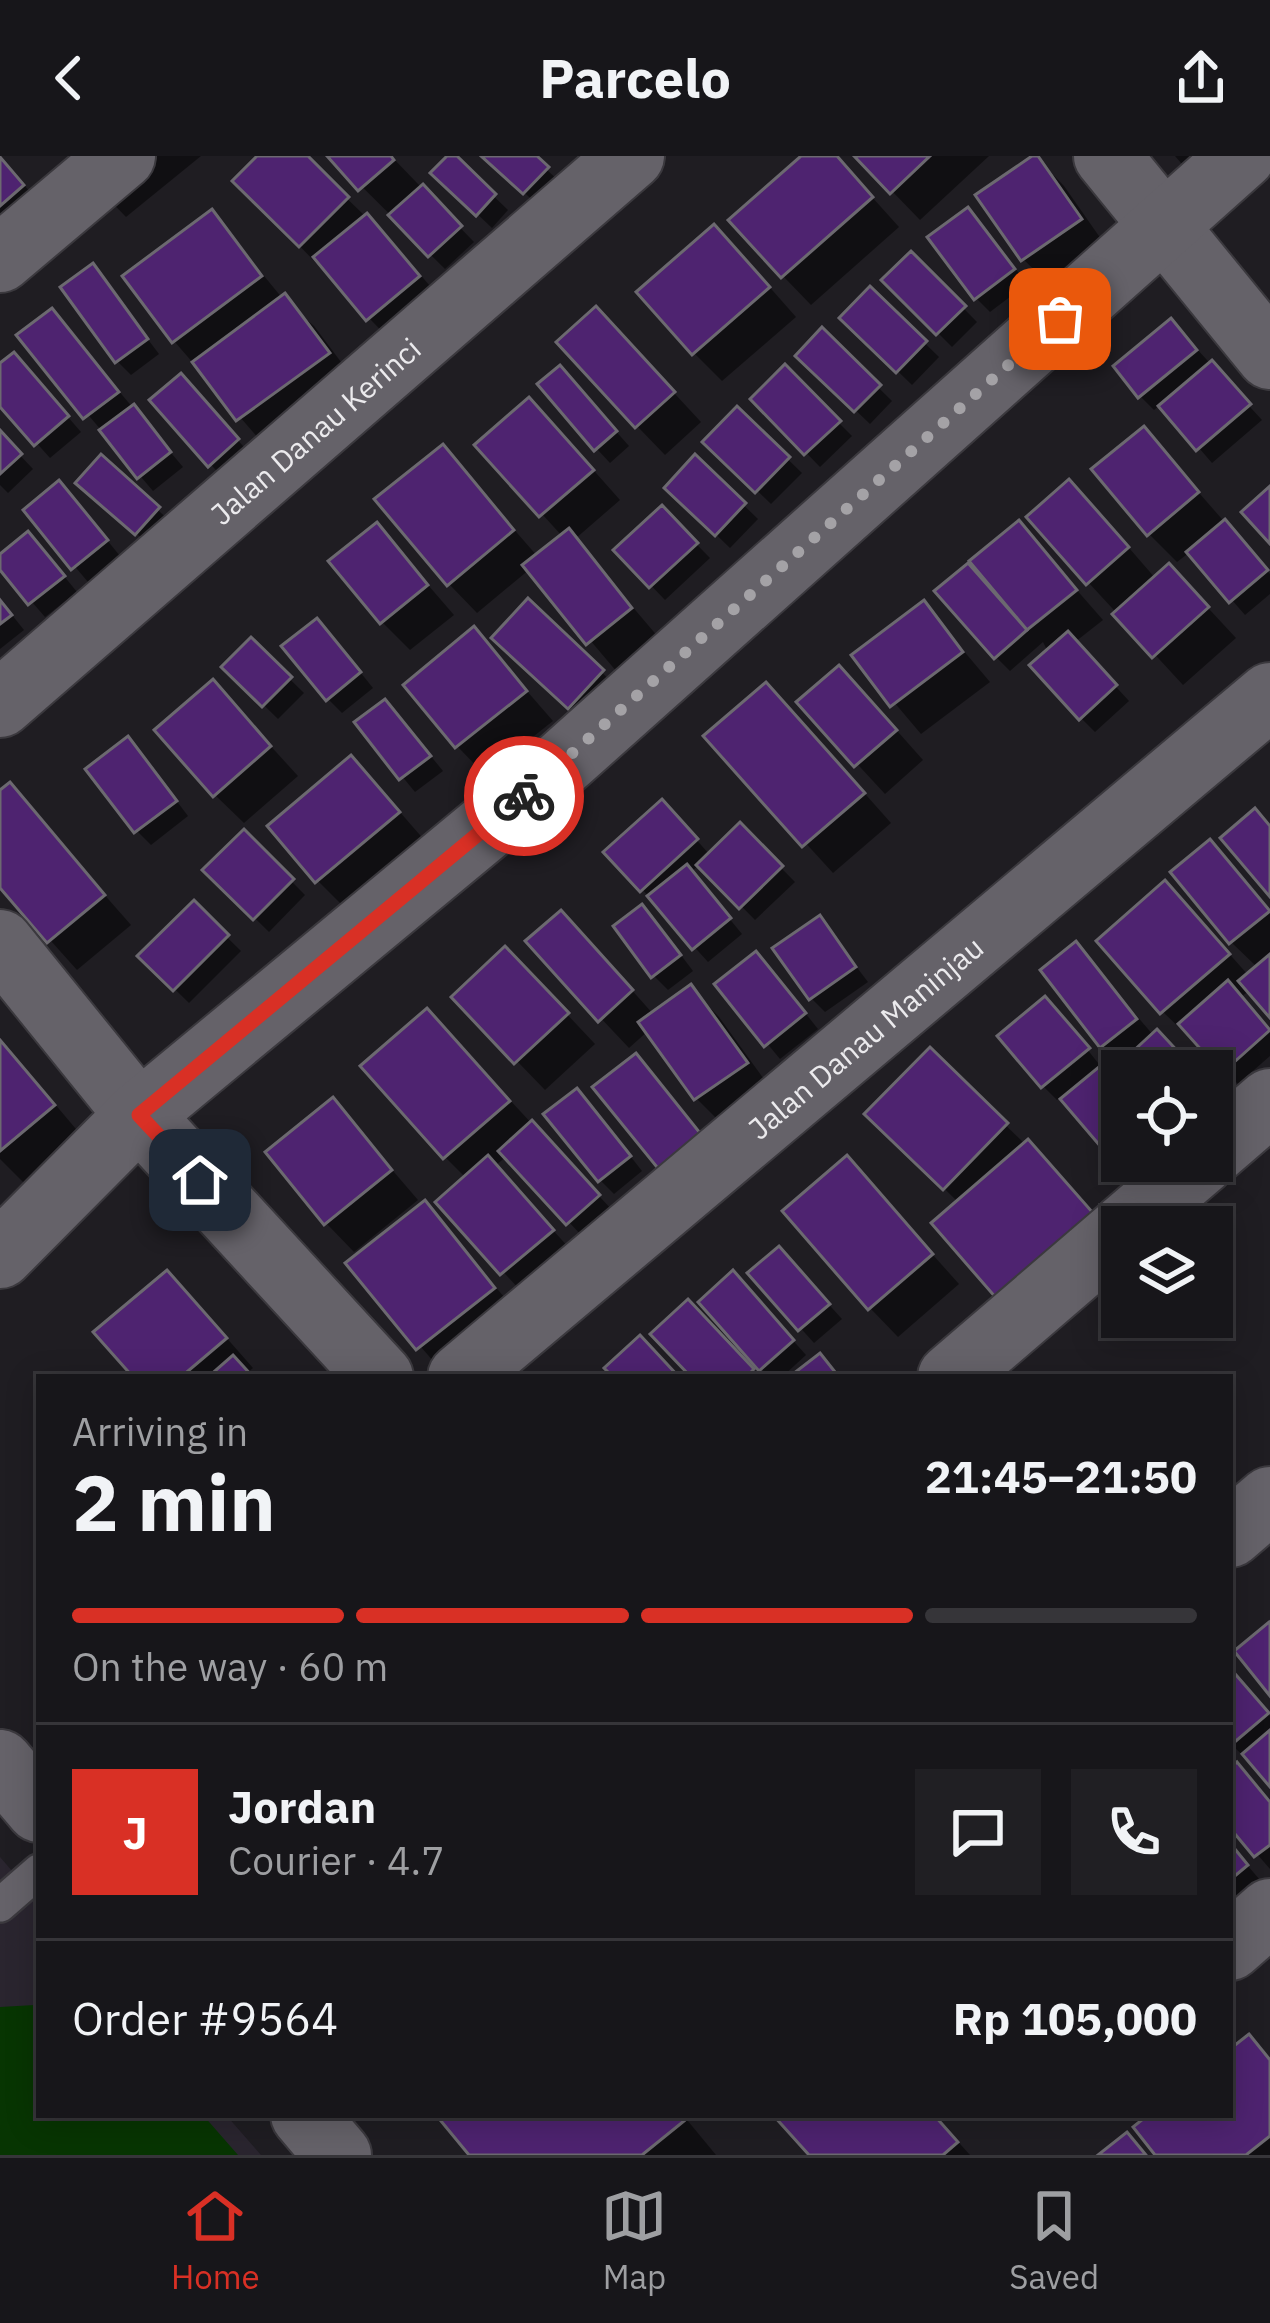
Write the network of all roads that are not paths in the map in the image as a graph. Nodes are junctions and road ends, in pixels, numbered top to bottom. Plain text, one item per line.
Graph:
1 (122, 156) edge
2 (631, 156) edge
3 (1107, 156) edge
4 (1242, 156) edge
5 (1163, 226) junction
6 (0, 259) edge
7 (1270, 356) edge
8 (1270, 696) edge
9 (0, 704) edge
10 (0, 944) edge
11 (1270, 1102) edge
12 (139, 1115) junction
13 (1233, 1134) edge
14 (1178, 1182) edge
15 (1150, 1206) edge
16 (1101, 1248) edge
17 (0, 1255) edge
18 (377, 1374) edge
19 (464, 1374) edge
20 (954, 1374) edge
21 (1270, 1500) edge
22 (1233, 1531) edge
23 (0, 1763) edge
24 (36, 1805) edge
25 (36, 1874) edge
26 (0, 1905) edge
27 (1270, 1912) edge
28 (1233, 1944) edge
29 (307, 2118) edge
30 (338, 2155) edge

1 - 6 street
2 - 9 street, Jalan Danau Kerinci
3 - 5 street
4 - 5 street
5 - 7 street
5 - 12 street
8 - 19 street, Jalan Danau Maninjau
10 - 12 street
11 - 13 street
12 - 17 street
12 - 18 street
14 - 15 street
16 - 20 street
21 - 22 street
23 - 24 street
25 - 26 lane
27 - 28 street
29 - 30 street

